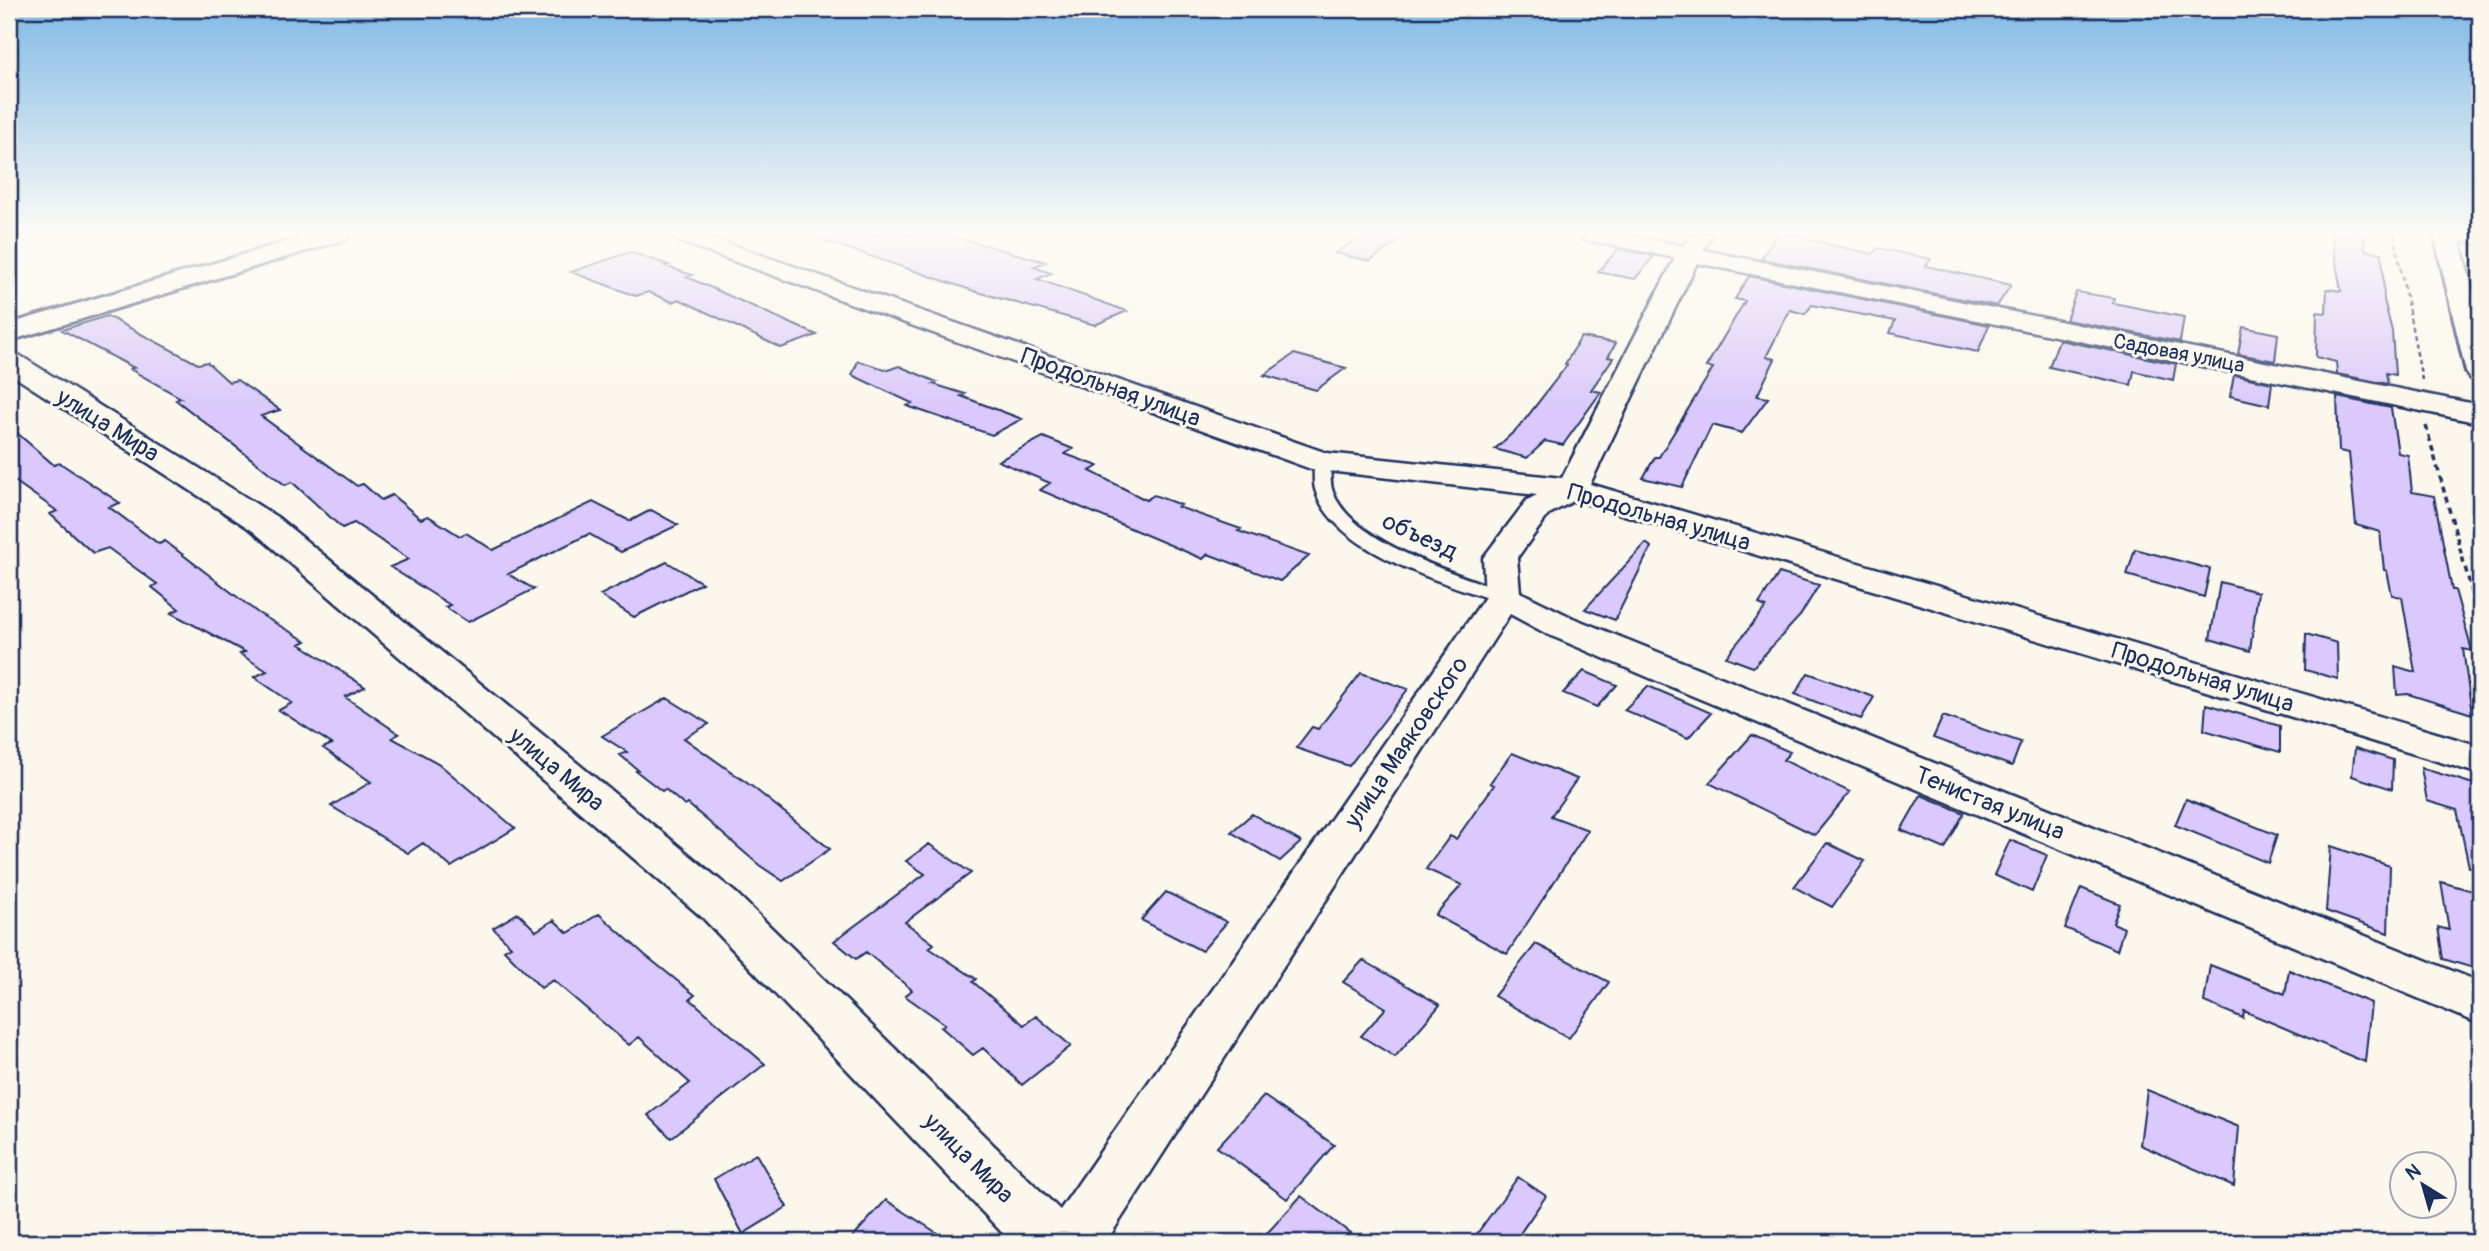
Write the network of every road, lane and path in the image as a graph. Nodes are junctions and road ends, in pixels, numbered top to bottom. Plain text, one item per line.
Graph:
1 (113, 292) edge
2 (144, 292) edge
3 (845, 292) edge
4 (1672, 292) edge
5 (1918, 292) edge
6 (2405, 292) edge
7 (2460, 292) edge
8 (9, 323) edge
9 (9, 333) edge
10 (9, 361) edge
11 (2480, 372) edge
12 (2422, 402) junction
13 (2480, 414) edge
14 (1322, 461) junction
15 (1572, 489) junction
16 (1503, 597) junction
17 (2480, 621) edge
18 (2480, 760) edge
19 (2480, 1004) edge
20 (1051, 1242) edge
21 (1072, 1242) edge

1 - 8 street
2 - 9 street
3 - 14 street, Продольная улица
4 - 15 street
5 - 12 street, Садовая улица
6 - 12 path
7 - 11 street
10 - 20 street, улица Мира
12 - 13 street, Садовая улица
12 - 17 path
14 - 15 street, Продольная улица
14 - 16 lane, объезд
15 - 16 street
15 - 18 street, Продольная улица
16 - 19 street, Тенистая улица
16 - 21 street, улица Маяковского

